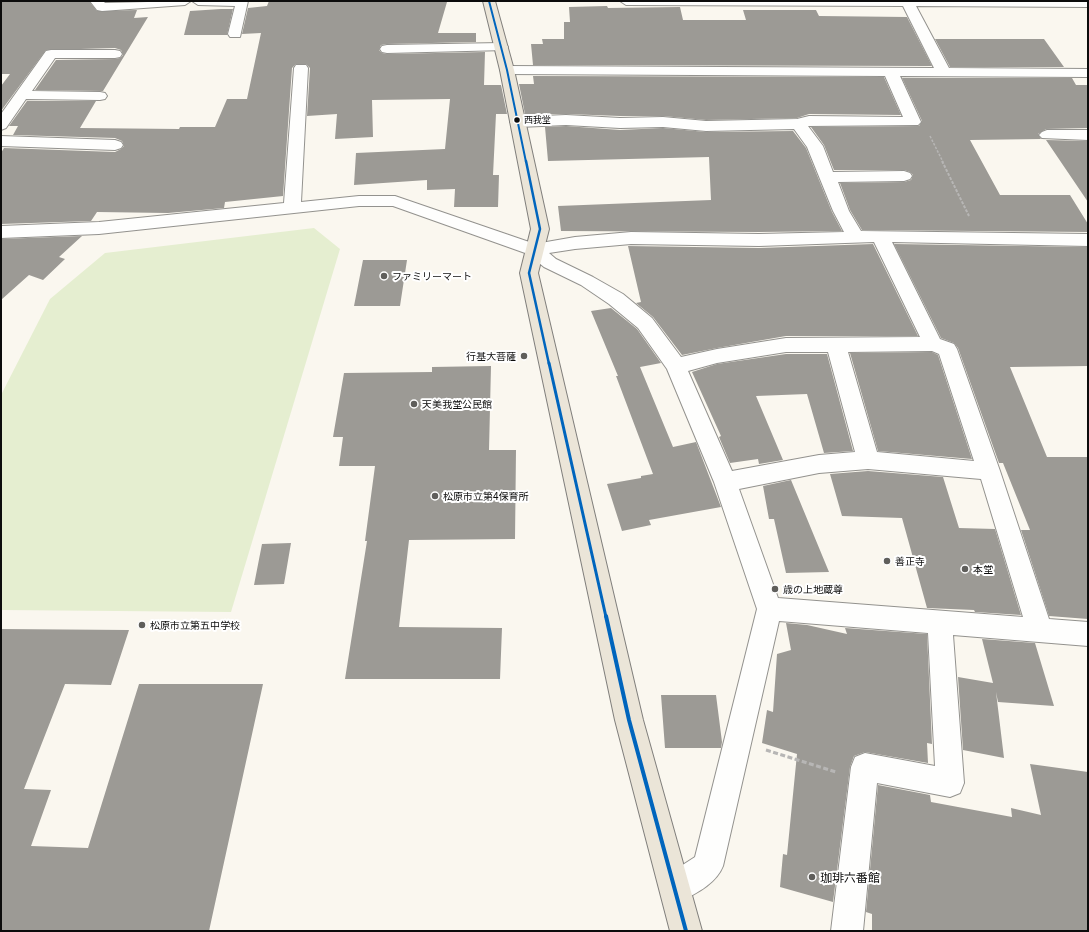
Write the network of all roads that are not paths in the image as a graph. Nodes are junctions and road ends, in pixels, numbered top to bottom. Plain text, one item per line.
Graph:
1 (96, 1) edge
2 (184, 1) edge
3 (198, 1) edge
4 (489, 1) edge
5 (626, 1) edge
6 (907, 2) edge
7 (1031, 2) edge
8 (1088, 3) edge
9 (235, 34) dead end
10 (501, 47) junction
11 (387, 49) dead end
12 (115, 54) dead end
13 (300, 68) dead end
14 (507, 70) junction
15 (891, 73) junction
16 (944, 73) junction
17 (1088, 73) edge
18 (22, 96) junction
19 (100, 96) dead end
20 (518, 122) junction
21 (798, 124) junction
22 (1, 125) edge
23 (1047, 135) dead end
24 (1088, 135) edge
25 (1, 141) edge
26 (115, 145) dead end
27 (904, 176) dead end
28 (827, 177) junction
29 (292, 208) junction
30 (1, 232) edge
31 (855, 236) junction
32 (880, 236) junction
33 (1088, 240) edge
34 (534, 250) junction
35 (836, 344) junction
36 (933, 344) junction
37 (676, 366) junction
38 (868, 460) junction
39 (989, 471) junction
40 (725, 482) junction
41 (769, 609) junction
42 (940, 623) junction
43 (1040, 630) junction
44 (1088, 634) edge
45 (675, 888) junction
46 (686, 931) edge
47 (847, 931) edge

1 - 2 street
3 - 9 street
4 - 10 main road
5 - 6 street
6 - 7 street
6 - 16 street
7 - 8 street
10 - 11 street
10 - 14 main road
12 - 18 street
13 - 29 street
14 - 15 street
14 - 20 main road
15 - 16 street
15 - 21 street
16 - 17 street
18 - 19 street
18 - 22 street
20 - 21 street
20 - 34 main road
21 - 28 street
23 - 24 street
25 - 26 street
27 - 28 street
28 - 31 street
29 - 30 street
29 - 34 street
31 - 32 street
31 - 34 street
32 - 33 street
32 - 36 street
34 - 37 street
34 - 45 main road
35 - 36 street
35 - 37 street
35 - 38 street
36 - 39 street
37 - 40 street
38 - 39 street
38 - 40 street
39 - 43 street
40 - 41 street
41 - 42 street
41 - 45 street
42 - 43 street
42 - 47 street
43 - 44 street
45 - 46 main road

